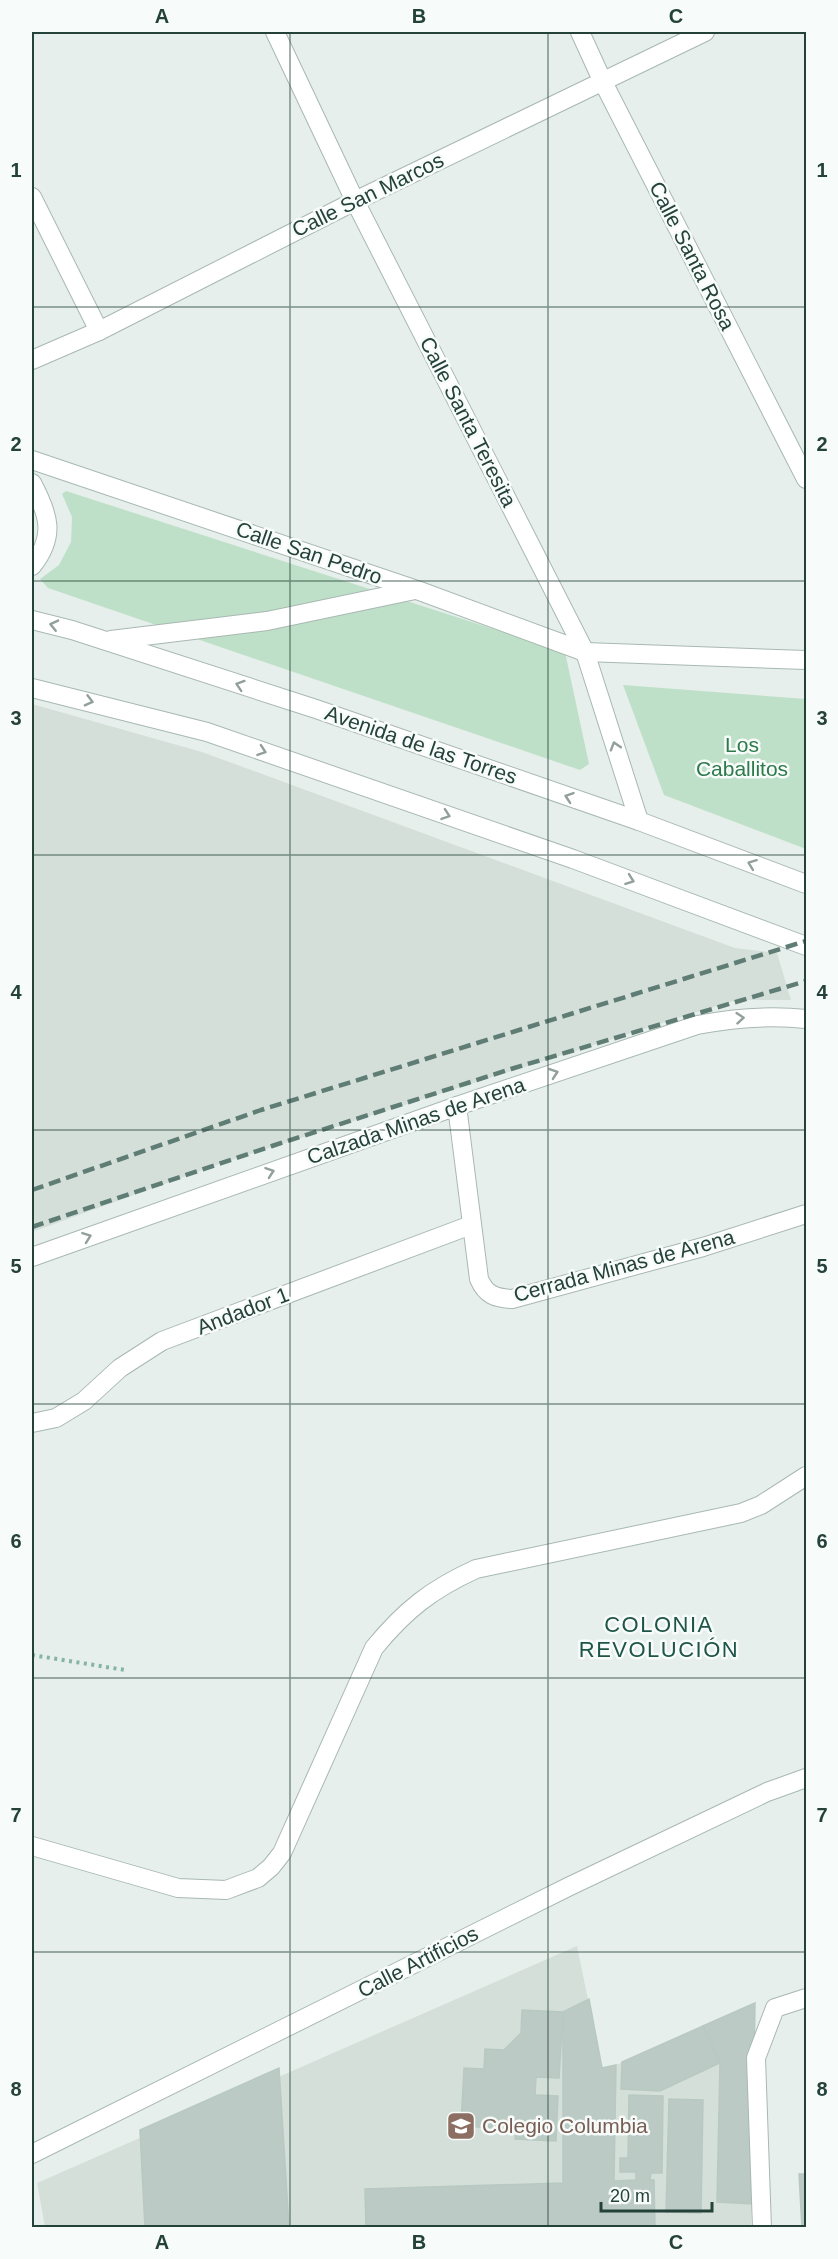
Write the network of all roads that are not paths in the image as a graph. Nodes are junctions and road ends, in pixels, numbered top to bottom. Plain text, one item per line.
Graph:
1 (275, 32) edge
2 (580, 32) edge
3 (705, 32) edge
4 (602, 80) junction
5 (32, 197) edge
6 (355, 201) junction
7 (99, 331) junction
8 (32, 360) edge
9 (32, 460) edge
10 (807, 479) edge
11 (32, 483) edge
12 (32, 566) edge
13 (417, 590) junction
14 (32, 620) edge
15 (104, 641) junction
16 (585, 652) junction
17 (807, 660) edge
18 (32, 688) edge
19 (639, 822) junction
20 (807, 884) edge
21 (807, 946) edge
22 (807, 1020) edge
23 (457, 1106) junction
24 (807, 1214) edge
25 (471, 1225) junction
26 (32, 1257) edge
27 (32, 1423) edge
28 (807, 1476) edge
29 (807, 1778) edge
30 (32, 1846) edge
31 (807, 1998) edge
32 (32, 2154) edge
33 (762, 2228) edge

1 - 6 street, Calle Santa Teresita
2 - 4 street, Calle Santa Rosa
3 - 4 street, Calle San Marcos
4 - 6 street, Calle San Marcos
4 - 10 street, Calle Santa Rosa
5 - 7 street
6 - 7 street, Calle San Marcos
6 - 16 street, Calle Santa Teresita
7 - 8 street, Calle San Marcos
9 - 13 street, Calle San Pedro
11 - 12 street
13 - 15 street
13 - 16 street, Calle San Pedro
15 -> 14 street, Avenida de las Torres
19 -> 15 street, Avenida de las Torres
16 - 17 street, Calle San Pedro
19 -> 16 street, Calle Santa Teresita
18 -> 21 street
20 -> 19 street, Avenida de las Torres
23 -> 22 street, Calzada Minas de Arena
23 - 25 street, Cerrada Minas de Arena
26 -> 23 street, Calzada Minas de Arena
24 - 25 street, Cerrada Minas de Arena
25 - 27 street, Andador 1
28 - 30 street
29 - 32 street, Calle Artificios
31 - 33 street

